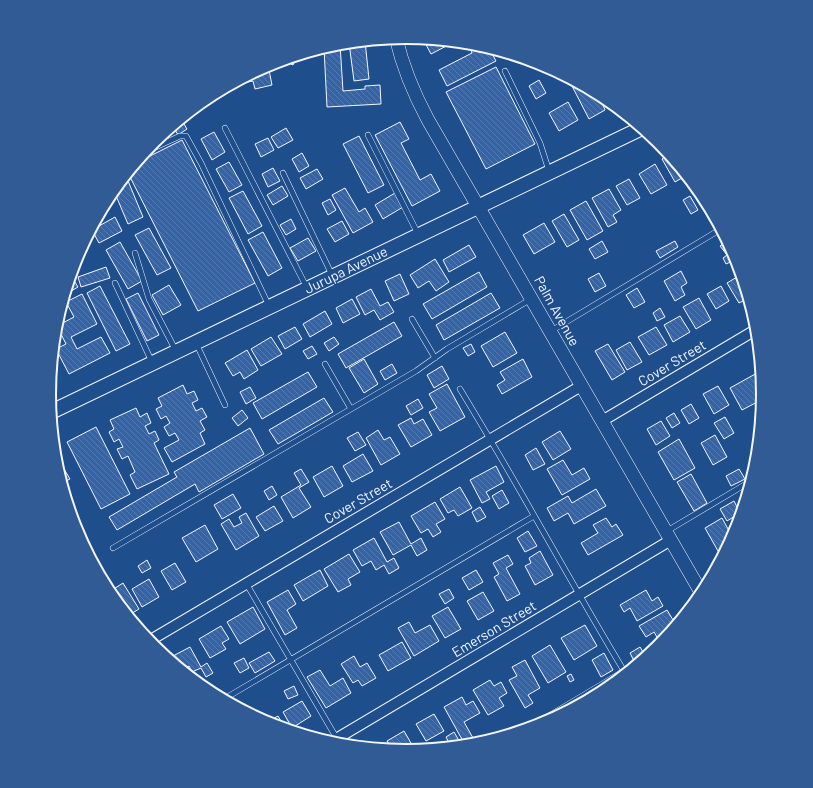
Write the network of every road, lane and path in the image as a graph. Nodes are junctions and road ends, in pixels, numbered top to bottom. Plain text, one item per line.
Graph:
1 (398, 44) edge
2 (504, 71) dead end
3 (225, 128) dead end
4 (637, 131) edge
5 (368, 135) dead end
6 (162, 144) edge
7 (550, 172) junction
8 (283, 173) dead end
9 (479, 205) junction
10 (716, 232) edge
11 (418, 235) junction
12 (135, 253) dead end
13 (333, 276) junction
14 (115, 283) dead end
15 (307, 289) junction
16 (532, 299) junction
17 (270, 307) junction
18 (412, 319) dead end
19 (550, 331) junction
20 (751, 332) edge
21 (196, 342) junction
22 (176, 352) junction
23 (435, 358) junction
24 (153, 363) junction
25 (325, 364) dead end
26 (581, 386) junction
27 (460, 389) dead end
28 (225, 405) dead end
29 (57, 409) edge
30 (351, 409) junction
31 (602, 422) junction
32 (491, 439) junction
33 (745, 485) edge
34 (534, 516) junction
35 (668, 536) junction
36 (113, 548) dead end
37 (246, 583) junction
38 (698, 588) edge
39 (578, 595) junction
40 (155, 637) edge
41 (290, 660) junction
42 (623, 669) edge
43 (604, 683) edge
44 (229, 696) edge
45 (575, 700) edge
46 (332, 736) edge
47 (343, 738) edge

1 - 9 street, Palm Avenue
2 - 7 lane
3 - 15 lane
4 - 7 main road, Jurupa Avenue
5 - 11 lane
6 - 17 lane
7 - 9 main road, Jurupa Avenue
8 - 13 lane
9 - 11 main road, Jurupa Avenue
9 - 16 street, Palm Avenue
10 - 19 lane
11 - 13 main road, Jurupa Avenue
12 - 22 lane
13 - 15 main road, Jurupa Avenue
14 - 24 lane
15 - 17 main road, Jurupa Avenue
16 - 19 street, Palm Avenue
16 - 23 lane
17 - 21 main road, Jurupa Avenue
18 - 23 lane
19 - 26 street, Palm Avenue
20 - 31 street, Cover Street
21 - 22 main road, Jurupa Avenue
21 - 28 lane
22 - 24 main road, Jurupa Avenue
23 - 30 lane
24 - 29 main road, Jurupa Avenue
25 - 30 lane
26 - 31 street, Palm Avenue
26 - 32 street, Cover Street
27 - 32 lane
30 - 36 lane
31 - 35 street, Palm Avenue
32 - 34 lane
32 - 37 street, Cover Street
33 - 35 lane
34 - 39 lane
34 - 41 lane
35 - 38 street, Palm Avenue
35 - 39 street, Emerson Street
37 - 40 street, Cover Street
37 - 41 lane
39 - 42 lane
39 - 47 street, Emerson Street
41 - 44 lane
41 - 46 lane
43 - 45 lane

